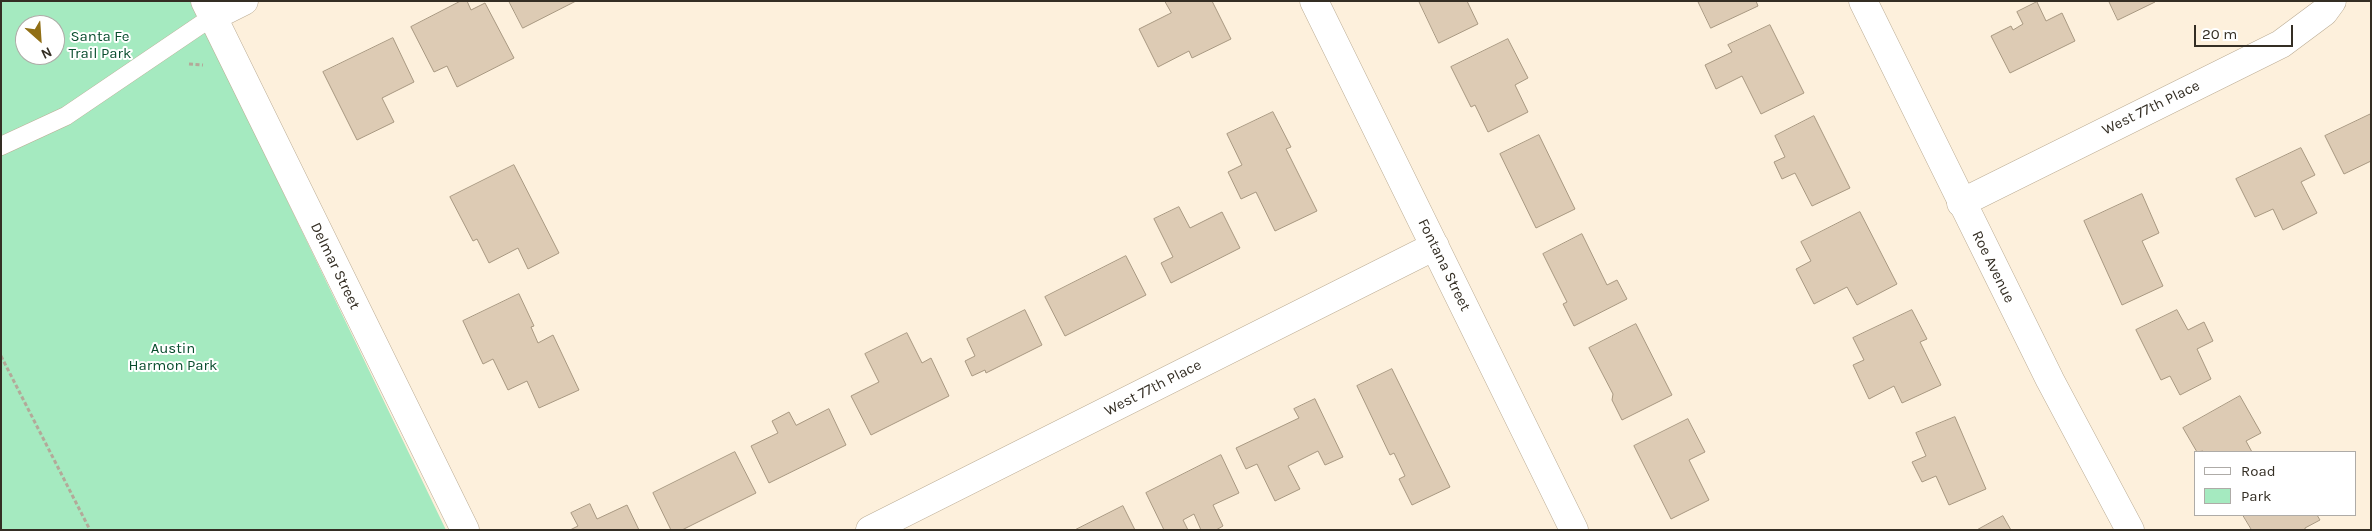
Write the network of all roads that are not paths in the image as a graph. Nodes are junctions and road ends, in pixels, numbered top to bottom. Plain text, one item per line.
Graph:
1 (244, 1) edge
2 (1314, 1) edge
3 (1863, 1) edge
4 (2332, 1) edge
5 (208, 9) edge
6 (1, 146) edge
7 (1961, 202) junction
8 (1435, 246) junction
9 (465, 530) edge
10 (870, 530) edge
11 (1574, 530) edge
12 (2130, 530) edge

1 - 5 street
2 - 8 street, Fontana Street
3 - 7 street, Roe Avenue
4 - 7 street, West 77th Place
5 - 6 lane
5 - 9 street, Delmar Street
7 - 12 street, Roe Avenue
8 - 10 street, West 77th Place
8 - 11 street, Fontana Street

